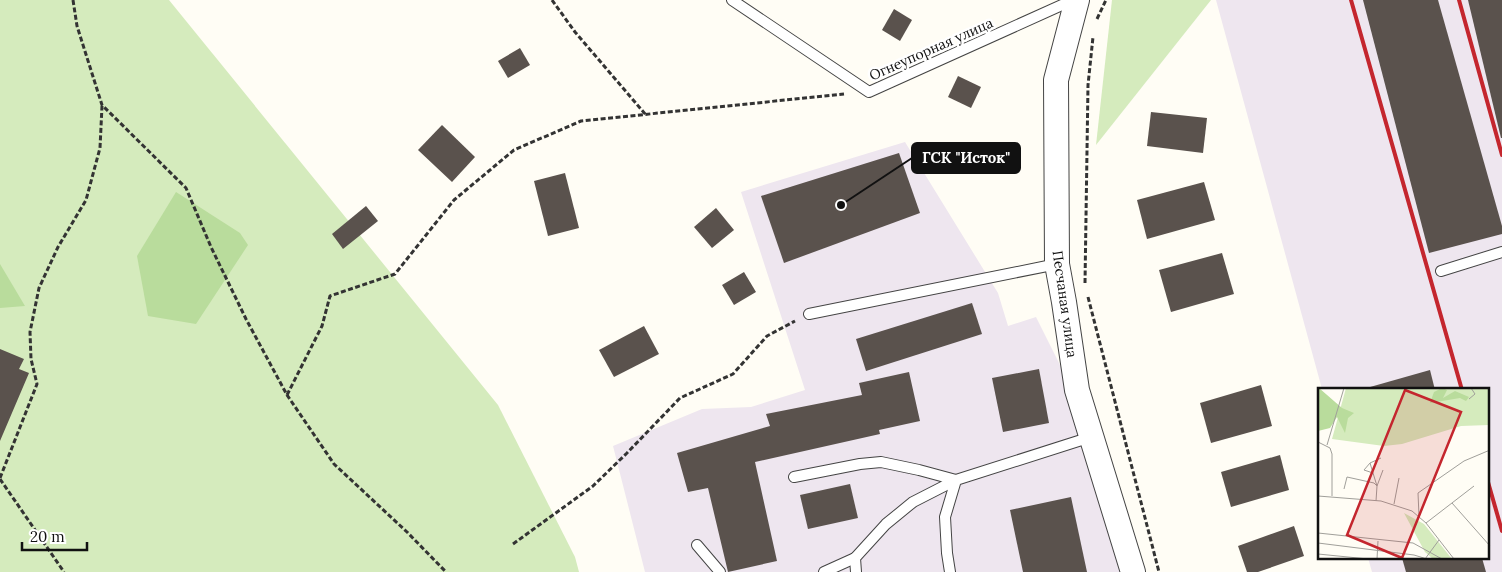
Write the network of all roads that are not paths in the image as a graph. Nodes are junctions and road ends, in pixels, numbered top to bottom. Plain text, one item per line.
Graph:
1 (732, 0) edge
2 (1073, 0) edge
3 (1077, 0) edge
4 (1502, 252) edge
5 (1057, 264) junction
6 (1441, 272) dead end
7 (809, 314) road end
8 (1092, 436) junction
9 (794, 477) dead end
10 (956, 480) junction
11 (697, 545) dead end
12 (855, 558) junction
13 (720, 572) edge
14 (824, 572) edge
15 (856, 572) edge
16 (950, 572) edge
17 (1134, 572) edge

1 - 2 lane, Огнеупорная улица
3 - 5 street, Песчаная улица
4 - 6 lane
5 - 7 lane
5 - 8 street, Песчаная улица
8 - 10 lane
8 - 17 street, Песчаная улица
9 - 10 lane
10 - 12 lane
10 - 16 lane
11 - 13 lane
12 - 14 lane
12 - 15 lane

